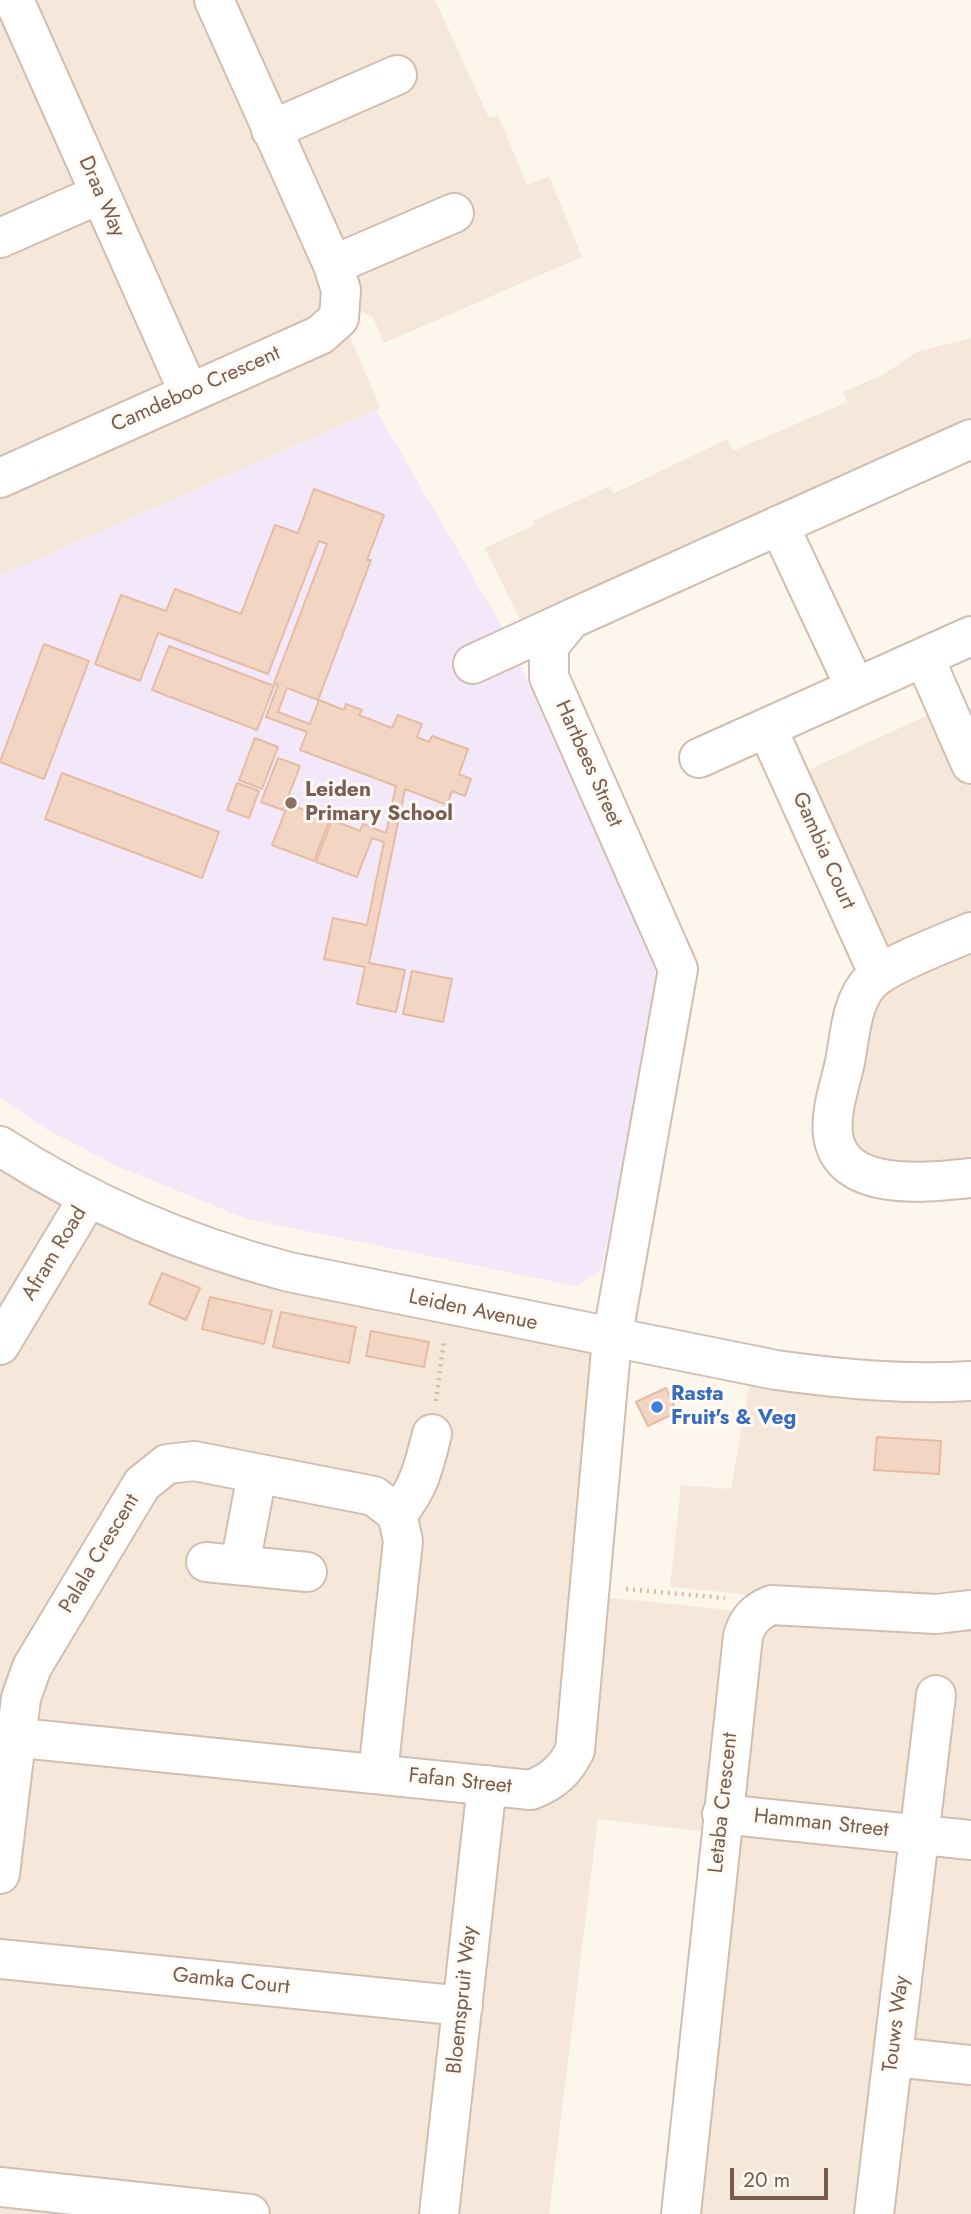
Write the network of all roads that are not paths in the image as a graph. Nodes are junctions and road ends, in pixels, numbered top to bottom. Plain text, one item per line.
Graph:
1 (14, 0) edge
2 (214, 0) edge
3 (397, 75) dead end
4 (271, 130) junction
5 (100, 194) junction
6 (454, 213) dead end
7 (0, 238) edge
8 (333, 265) junction
9 (189, 394) junction
10 (971, 439) edge
11 (0, 478) edge
12 (779, 525) junction
13 (571, 619) junction
14 (971, 636) edge
15 (924, 657) junction
16 (473, 664) dead end
17 (855, 687) junction
18 (767, 728) junction
19 (699, 758) dead end
20 (971, 764) edge
21 (971, 932) edge
22 (879, 975) junction
23 (0, 1146) edge
24 (971, 1178) edge
25 (88, 1198) junction
26 (612, 1339) junction
27 (0, 1345) edge
28 (971, 1381) edge
29 (432, 1434) road end
30 (257, 1474) junction
31 (397, 1514) junction
32 (307, 1572) dead end
33 (971, 1610) edge
34 (936, 1695) dead end
35 (8, 1737) edge
36 (377, 1774) junction
37 (487, 1785) junction
38 (722, 1814) junction
39 (920, 1835) junction
40 (971, 1840) edge
41 (0, 1874) edge
42 (0, 1959) edge
43 (463, 2006) junction
44 (894, 2057) junction
45 (971, 2065) edge
46 (0, 2187) edge
47 (91, 2206) edge
48 (250, 2214) edge
49 (439, 2214) edge
50 (681, 2214) edge
51 (874, 2214) edge

1 - 5 street, Draa Way
2 - 4 street, Camdeboo Crescent
3 - 4 street
4 - 8 street, Camdeboo Crescent
5 - 7 street
5 - 9 street, Draa Way
6 - 8 street
8 - 9 street, Camdeboo Crescent
9 - 11 street, Camdeboo Crescent
10 - 12 street, Hartbees Street
12 - 13 street, Hartbees Street
12 - 17 street
13 - 16 street
13 - 26 street, Hartbees Street
14 - 15 street
15 - 17 street
15 - 20 street
17 - 18 street
18 - 19 street
18 - 22 street, Gambia Court
21 - 22 street
22 - 24 street
23 - 25 street, Leiden Avenue
25 - 26 street, Leiden Avenue
25 - 27 street, Afram Road
26 - 28 street, Leiden Avenue
26 - 37 street, Fafan Street
29 - 31 street
30 - 31 street, Palala Crescent
30 - 32 street
30 - 35 street, Palala Crescent
31 - 36 street
33 - 38 street, Letaba Crescent
34 - 39 street, Hamman Street
35 - 36 street, Fafan Street
35 - 41 street, Palala Crescent
36 - 37 street, Fafan Street
37 - 43 street, Bloemspruit Way
38 - 39 street, Hamman Street
38 - 50 street, Letaba Crescent
39 - 40 street, Hamman Street
39 - 44 street, Touws Way
42 - 43 street, Gamka Court
43 - 49 street, Bloemspruit Way
44 - 45 street
44 - 51 street, Touws Way
46 - 47 street
47 - 48 street

